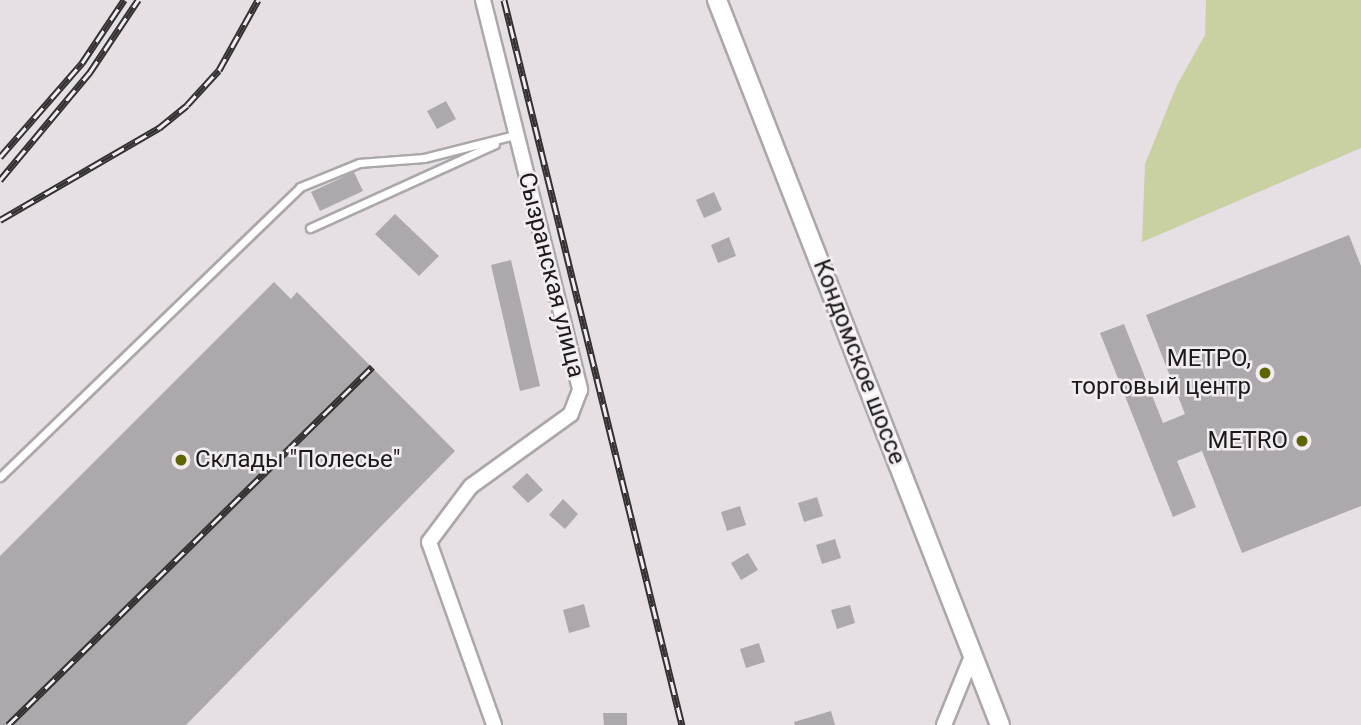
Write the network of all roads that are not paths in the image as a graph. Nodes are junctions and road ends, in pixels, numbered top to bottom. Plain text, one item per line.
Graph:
1 (483, 0) edge
2 (717, 0) edge
3 (515, 135) junction
4 (310, 228) dead end
5 (0, 477) edge
6 (970, 661) junction
7 (495, 725) edge
8 (944, 725) edge
9 (1000, 725) edge

1 - 3 street, Сызранская улица
2 - 6 street, Кондомское шоссе
3 - 4 lane
3 - 5 lane
3 - 7 street, Сызранская улица
6 - 8 street
6 - 9 street, Кондомское шоссе

